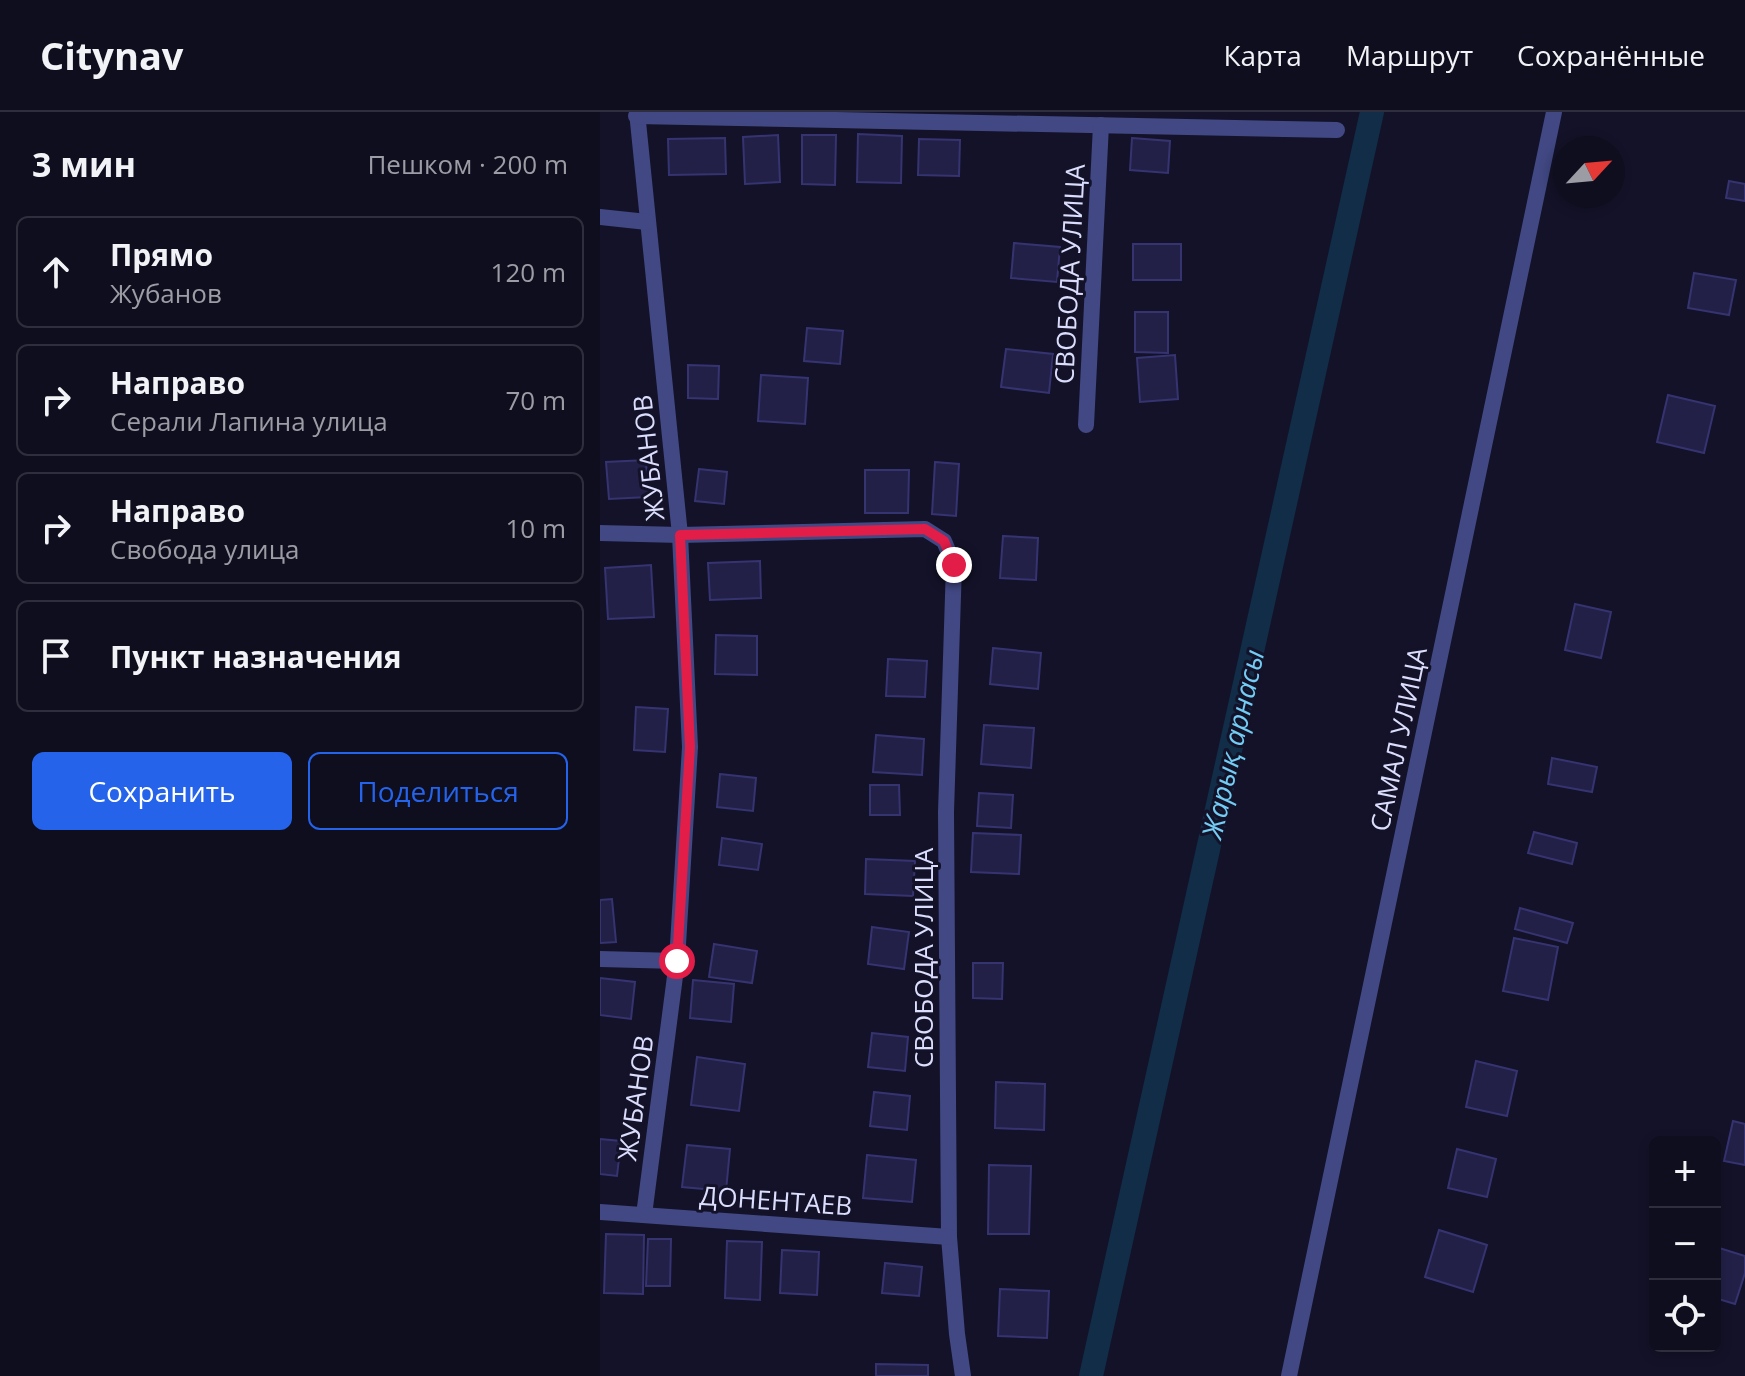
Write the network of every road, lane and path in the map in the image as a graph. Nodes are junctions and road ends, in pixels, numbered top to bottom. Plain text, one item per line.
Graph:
1 (1554, 112) edge
2 (636, 114) edge
3 (1101, 125) junction
4 (1337, 130) dead end
5 (600, 217) edge
6 (647, 222) junction
7 (1086, 425) dead end
8 (600, 533) edge
9 (680, 535) junction
10 (600, 959) edge
11 (677, 961) junction
12 (600, 1212) edge
13 (644, 1215) junction
14 (949, 1237) junction
15 (963, 1376) edge
16 (1289, 1376) edge

1 - 16 street, САМАЛ УЛИЦА
2 - 3 street
2 - 6 street, ЖУБАНОВ
3 - 4 street
3 - 7 street, СВОБОДА УЛИЦА
5 - 6 street
6 - 9 street, ЖУБАНОВ
8 - 9 street
9 - 11 street, ЖУБАНОВ
9 - 14 street, СВОБОДА УЛИЦА
10 - 11 street
11 - 13 street, ЖУБАНОВ
12 - 13 street, ДОНЕНТАЕВ
13 - 14 street, ДОНЕНТАЕВ
14 - 15 street, СВОБОДА УЛИЦА

